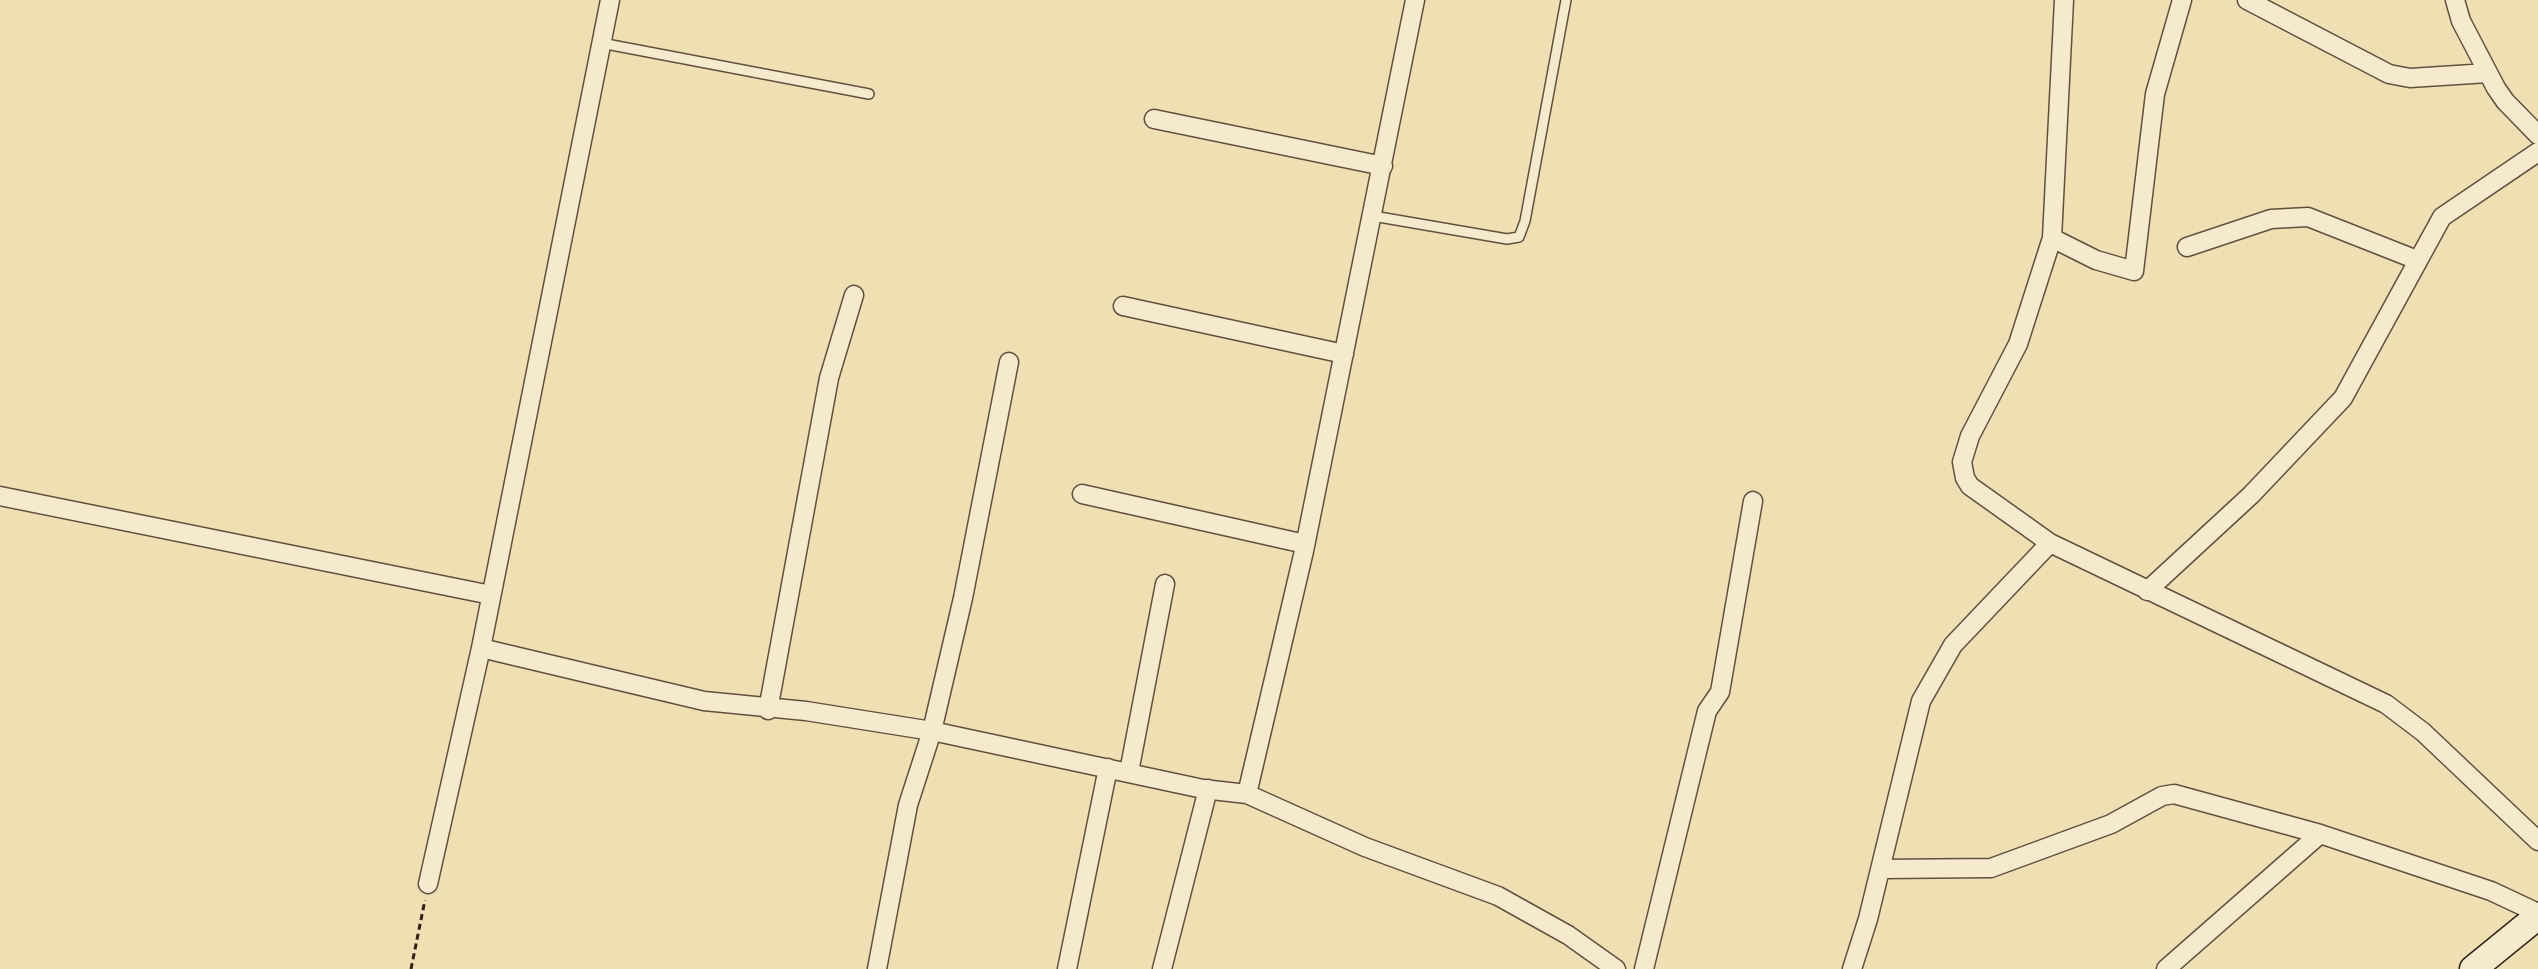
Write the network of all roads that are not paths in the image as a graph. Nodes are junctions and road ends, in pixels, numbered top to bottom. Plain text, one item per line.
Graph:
1 (610, 0) edge
2 (1415, 0) edge
3 (1566, 0) edge
4 (2064, 0) edge
5 (2182, 0) edge
6 (2247, 0) edge
7 (2455, 0) edge
8 (601, 43) junction
9 (2488, 73) junction
10 (869, 94) dead end
11 (1154, 119) dead end
12 (2538, 135) edge
13 (2538, 152) edge
14 (1383, 166) junction
15 (1373, 216) junction
16 (2052, 238) junction
17 (2187, 247) dead end
18 (2417, 260) junction
19 (854, 295) dead end
20 (1123, 306) dead end
21 (1344, 354) junction
22 (1009, 362) dead end
23 (1082, 494) dead end
24 (0, 496) edge
25 (1753, 501) dead end
26 (2050, 543) junction
27 (1305, 544) junction
28 (1165, 584) dead end
29 (2147, 591) junction
30 (491, 595) junction
31 (481, 648) junction
32 (768, 710) junction
33 (932, 731) junction
34 (1108, 768) junction
35 (1129, 772) junction
36 (1208, 789) junction
37 (1247, 794) junction
38 (2320, 834) junction
39 (2538, 841) edge
40 (1881, 869) junction
41 (428, 884) road end
42 (2535, 919) edge
43 (877, 969) edge
44 (1067, 969) edge
45 (1162, 969) edge
46 (1616, 969) edge
47 (1644, 969) edge
48 (1852, 969) edge
49 (2166, 969) edge
50 (2473, 969) edge

1 - 8 street
2 - 14 street
3 - 15 lane
4 - 16 street
5 - 16 street
6 - 9 street
7 - 9 street
8 - 10 lane
8 - 30 street
9 - 12 street
11 - 14 street
13 - 18 street
14 - 15 street
15 - 21 street
16 - 26 street
17 - 18 street
18 - 29 street
19 - 32 street
20 - 21 street
21 - 27 street
22 - 33 street
23 - 27 street
24 - 30 street
25 - 47 street
26 - 29 street
26 - 40 street
27 - 37 street
28 - 35 street
29 - 39 street
30 - 31 street
31 - 32 street
31 - 41 street
32 - 33 street
33 - 34 street
33 - 43 street
34 - 35 street
34 - 44 street
35 - 36 street
36 - 37 street
36 - 45 street
37 - 46 street
38 - 40 street
38 - 42 street
38 - 49 street
40 - 48 street
42 - 50 street

